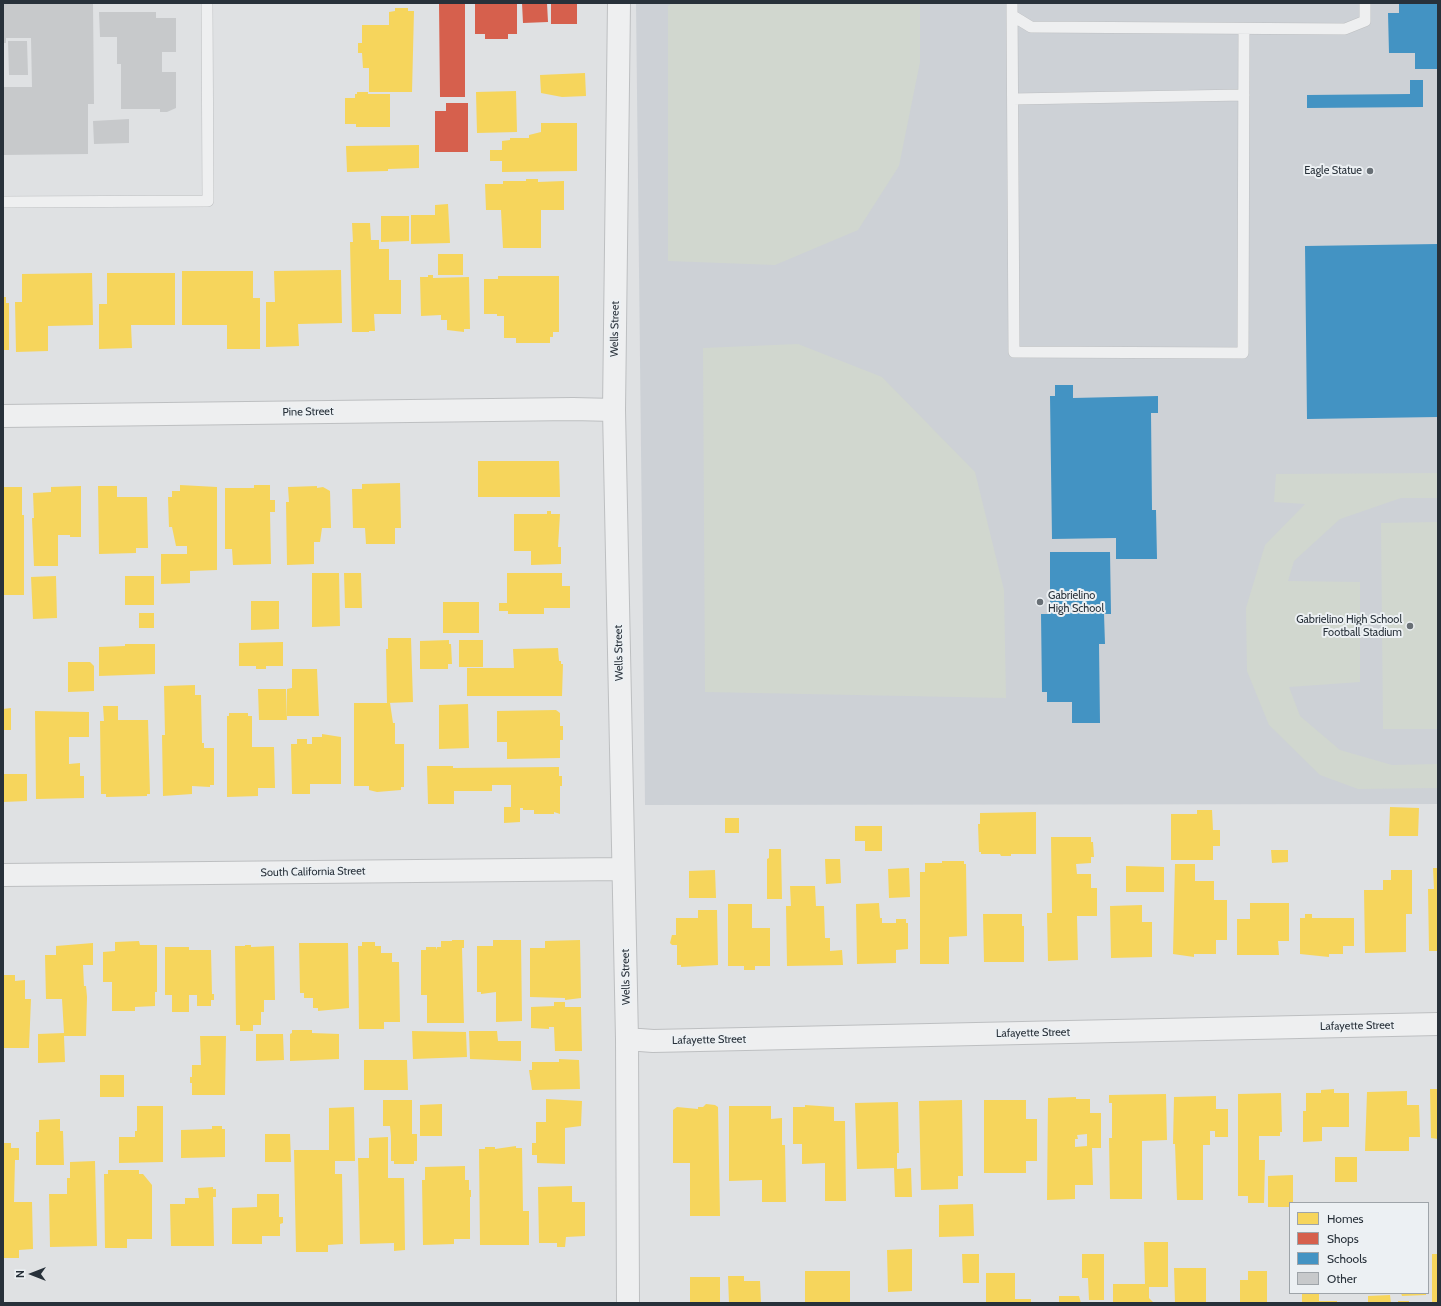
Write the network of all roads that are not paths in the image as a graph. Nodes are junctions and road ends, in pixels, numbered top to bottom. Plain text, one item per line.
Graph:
1 (208, 3) edge
2 (619, 3) edge
3 (1012, 3) edge
4 (1365, 3) edge
5 (1013, 16) junction
6 (1244, 29) junction
7 (1244, 95) junction
8 (1013, 98) junction
9 (3, 202) edge
10 (614, 410) junction
11 (3, 416) edge
12 (623, 869) junction
13 (3, 875) edge
14 (1438, 1024) edge
15 (627, 1039) junction
16 (628, 1303) edge

1 - 9 lane
2 - 10 street, Wells Street
3 - 5 lane
4 - 6 lane
5 - 6 lane
5 - 8 lane
6 - 7 lane
7 - 8 lane
7 - 8 lane
10 - 11 street, Pine Street
10 - 12 street, Wells Street
12 - 13 street, South California Street
12 - 15 street, Wells Street
14 - 15 street, Lafayette Street
15 - 16 street, Wells Street

